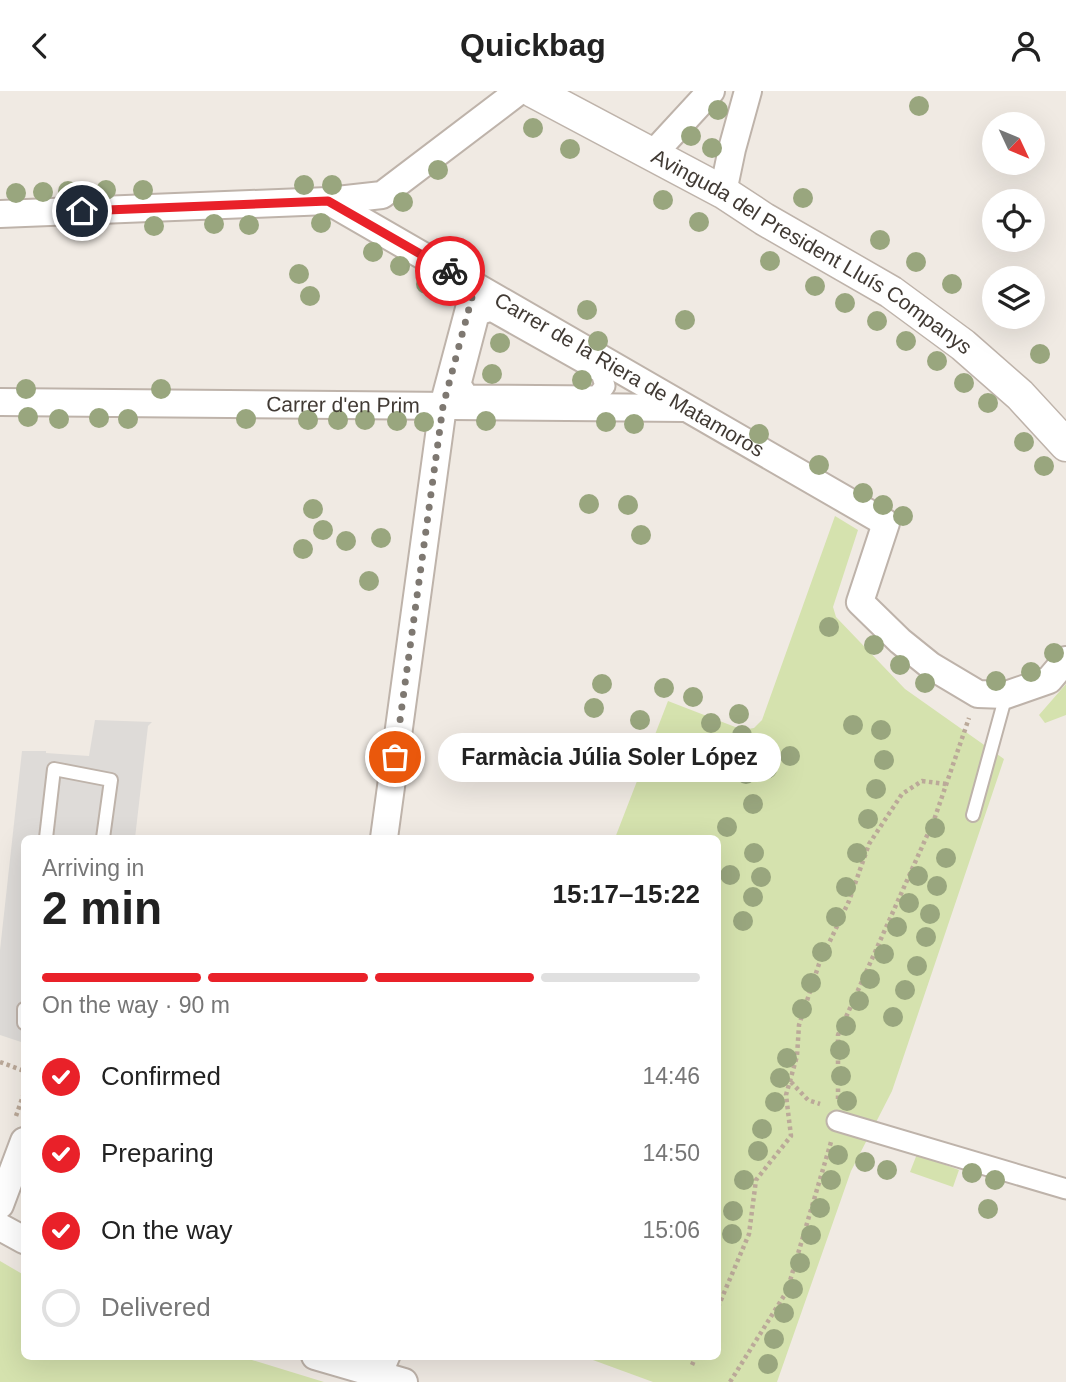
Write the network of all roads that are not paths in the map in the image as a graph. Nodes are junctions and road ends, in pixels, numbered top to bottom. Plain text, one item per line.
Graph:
1 (520, 91) edge
2 (533, 91) edge
3 (710, 91) edge
4 (748, 91) edge
5 (652, 155) junction
6 (723, 192) junction
7 (328, 201) junction
8 (0, 214) edge
9 (475, 286) junction
10 (597, 396) joint
11 (0, 402) edge
12 (443, 406) junction
13 (687, 408) junction
14 (1066, 445) edge
15 (1066, 660) edge
16 (1006, 695) junction
17 (973, 815) dead end
18 (46, 835) edge
19 (103, 835) edge
20 (384, 835) edge
21 (837, 1113) road end
22 (21, 1149) edge
23 (1066, 1189) edge
24 (0, 1205) edge
25 (0, 1227) edge
26 (21, 1238) edge
27 (328, 1360) edge
28 (404, 1382) edge

1 - 7 street
2 - 5 street, Avinguda del President Lluís Companys
3 - 5 street
4 - 6 street
5 - 6 street, Avinguda del President Lluís Companys
6 - 14 street, Avinguda del President Lluís Companys
7 - 8 street
7 - 9 street, Carrer de la Riera de Matamoros
9 - 12 street
9 - 13 street, Carrer de la Riera de Matamoros
10 - 10 street
11 - 12 street, Carrer d'en Prim
12 - 13 street, Carrer d'en Prim
12 - 20 street
13 - 16 street, Carrer de la Riera de Matamoros
15 - 16 street
16 - 17 lane
18 - 19 lane
21 - 23 street
22 - 24 street
25 - 26 street
27 - 28 street

